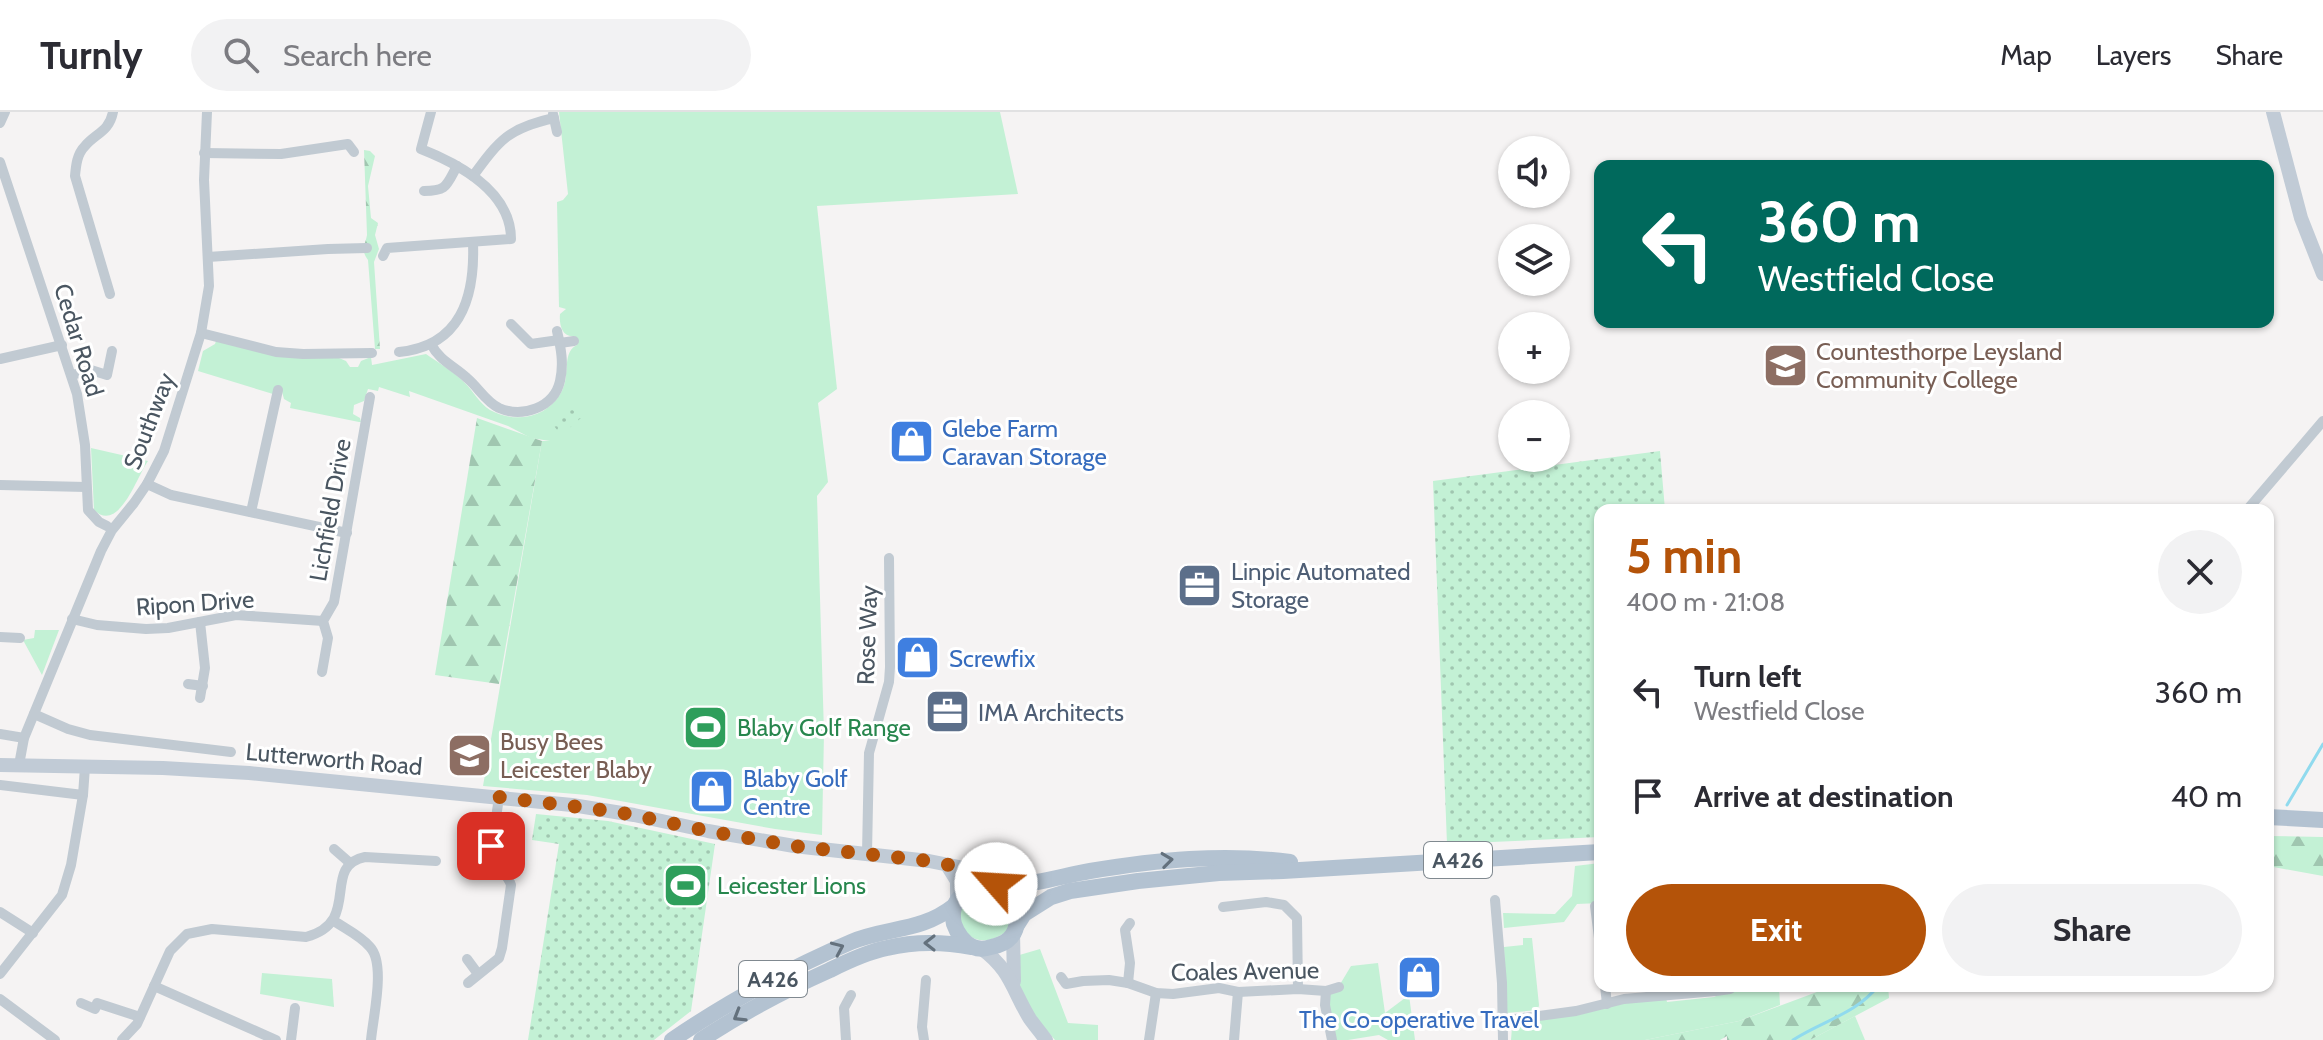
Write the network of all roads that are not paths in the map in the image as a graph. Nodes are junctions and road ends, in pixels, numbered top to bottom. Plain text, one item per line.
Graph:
1 (5, 112) edge
2 (113, 112) edge
3 (207, 112) edge
4 (431, 112) edge
5 (2273, 112) edge
6 (553, 115) edge
7 (0, 123) edge
8 (557, 132) dead end
9 (351, 144) dead end
10 (204, 153) junction
11 (0, 162) edge
12 (457, 166) junction
13 (473, 176) junction
14 (424, 191) dead end
15 (473, 243) junction
16 (367, 248) dead end
17 (383, 256) dead end
18 (208, 257) junction
19 (2323, 274) edge
20 (110, 294) dead end
21 (511, 324) dead end
22 (201, 333) junction
23 (559, 338) junction
24 (574, 341) dead end
25 (431, 344) junction
26 (62, 345) junction
27 (112, 351) dead end
28 (399, 352) dead end
29 (372, 353) dead end
30 (0, 359) edge
31 (72, 375) junction
32 (278, 390) dead end
33 (370, 397) dead end
34 (276, 403) junction
35 (290, 406) dead end
36 (2323, 421) edge
37 (147, 484) junction
38 (0, 485) edge
39 (86, 487) junction
40 (2252, 504) edge
41 (251, 512) junction
42 (107, 526) dead end
43 (347, 533) junction
44 (889, 558) dead end
45 (72, 619) junction
46 (323, 621) junction
47 (200, 622) junction
48 (0, 637) edge
49 (20, 638) dead end
50 (320, 663) dead end
51 (188, 684) dead end
52 (203, 686) junction
53 (200, 698) dead end
54 (34, 714) junction
55 (0, 734) edge
56 (24, 738) junction
57 (231, 752) dead end
58 (0, 765) edge
59 (19, 765) junction
60 (85, 767) junction
61 (0, 785) edge
62 (83, 795) junction
63 (499, 797) junction
64 (2274, 817) edge
65 (2323, 820) edge
66 (334, 849) dead end
67 (1594, 852) edge
68 (867, 854) junction
69 (436, 861) dead end
70 (350, 863) junction
71 (947, 865) junction
72 (1316, 868) junction
73 (994, 884) junction
74 (1495, 900) dead end
75 (955, 903) junction
76 (1223, 907) dead end
77 (0, 912) edge
78 (334, 921) junction
79 (1130, 923) dead end
80 (1015, 929) junction
81 (33, 933) junction
82 (978, 948) junction
83 (467, 959) dead end
84 (0, 974) edge
85 (478, 974) junction
86 (926, 980) dead end
87 (468, 983) dead end
88 (1128, 983) junction
89 (1014, 985) junction
90 (1064, 985) dead end
91 (154, 986) junction
92 (1339, 987) dead end
93 (1298, 989) junction
94 (1326, 991) junction
95 (1238, 992) junction
96 (1606, 992) edge
97 (1670, 992) edge
98 (1156, 993) junction
99 (851, 995) dead end
100 (0, 999) edge
101 (81, 1003) dead end
102 (1607, 1004) junction
103 (295, 1008) dead end
104 (140, 1017) junction
105 (1501, 1021) junction
106 (55, 1040) edge
107 (122, 1040) edge
108 (276, 1040) edge
109 (291, 1040) edge
110 (371, 1040) edge
111 (672, 1040) edge
112 (701, 1040) edge
113 (846, 1040) edge
114 (924, 1040) edge
115 (1046, 1040) edge
116 (1149, 1040) edge
117 (1234, 1040) edge
118 (1332, 1040) edge
119 (1503, 1040) edge

1 - 7 street
2 - 20 street
3 - 10 street, Southway
4 - 12 street
5 - 19 street
6 - 8 street
6 - 13 street
9 - 10 street
10 - 18 street, Southway
11 - 26 street, Cedar Road
12 - 13 street
12 - 14 street
13 - 15 street
15 - 17 street
15 - 25 street
16 - 18 street
18 - 22 street, Southway
21 - 23 street
22 - 29 street
22 - 37 street, Southway
23 - 24 street
23 - 25 street
25 - 28 street
26 - 30 street
26 - 31 street, Cedar Road
27 - 31 street
31 - 39 street, Cedar Road
32 - 34 street
33 - 43 street, Lichfield Drive
34 - 35 street
34 - 41 street
36 - 40 street
37 - 41 street
37 - 45 street, Southway
38 - 39 street
39 - 42 street, Cedar Road
41 - 43 street
43 - 46 street, Lichfield Drive
44 - 68 street, Rose Way
45 - 47 street, Ripon Drive
45 - 54 street, Southway
46 - 47 street, Ripon Drive
46 - 50 street, Lichfield Drive
47 - 52 street
48 - 49 street
51 - 52 street
52 - 53 street
54 - 56 street, Southway
54 - 57 street, Lutterworth Road
55 - 56 street
56 - 59 street, Southway
58 - 59 street, Lutterworth Road
59 - 60 street, Lutterworth Road
60 - 62 street
60 - 63 street, Lutterworth Road
61 - 62 street
62 - 81 street
63 - 68 street, Lutterworth Road
63 - 85 street
64 - 65 main road
66 - 70 street
67 - 72 main road, A426
68 - 71 street, Lutterworth Road
69 - 70 street
70 - 78 street
71 - 73 street, Lutterworth Road
71 - 75 street
73 -> 72 main road, A426
72 - 80 main road, A426
73 - 75 main road
73 - 80 main road
74 - 105 street
75 - 82 main road
111 -> 75 main road, A426
76 - 93 street
77 - 81 street
78 - 91 street
78 - 110 street
79 - 88 street
80 - 82 main road
80 - 89 street
81 - 84 street
82 - 89 street
82 -> 112 main road, A426
83 - 85 street
85 - 87 street
86 - 114 street
88 - 90 street, Coales Avenue
88 - 98 street, Coales Avenue
89 - 115 street
91 - 104 street
91 - 108 street
92 - 94 street, Coales Avenue
93 - 94 street, Coales Avenue
93 - 95 street, Coales Avenue
94 - 118 street
95 - 98 street, Coales Avenue
95 - 117 street
96 - 102 street
97 - 102 street
98 - 116 street
99 - 113 street
100 - 106 street
101 - 104 street
102 - 105 street
103 - 109 street
104 - 107 street
105 - 119 street

